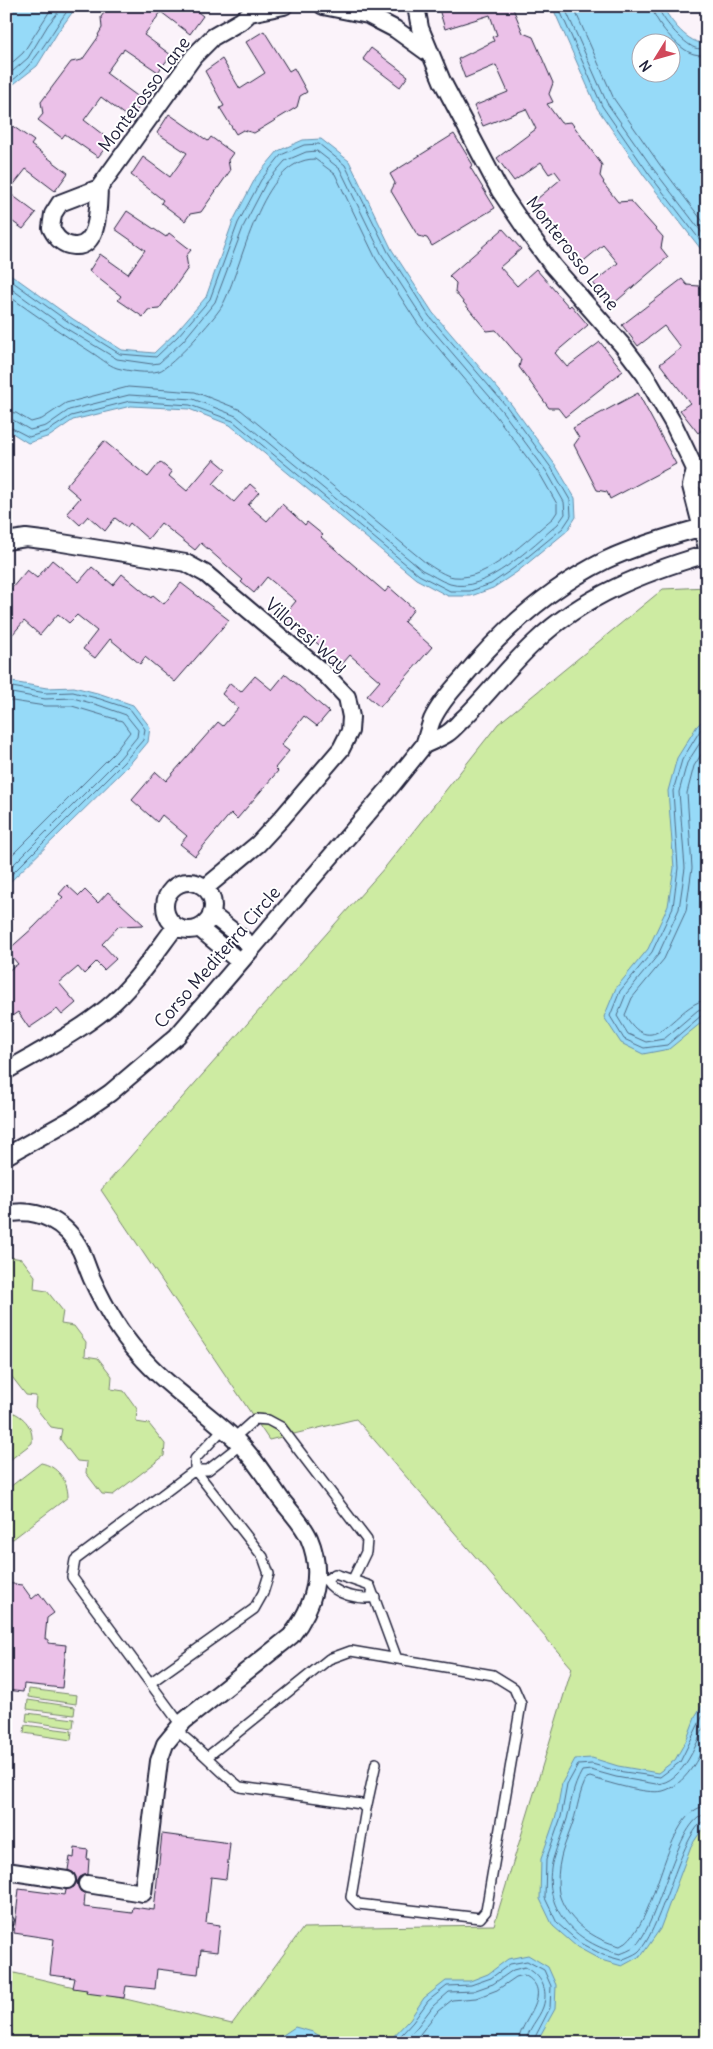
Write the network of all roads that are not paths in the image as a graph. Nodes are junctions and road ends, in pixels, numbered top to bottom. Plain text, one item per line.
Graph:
1 (284, 6) edge
2 (323, 6) edge
3 (416, 6) edge
4 (254, 10) edge
5 (431, 55) junction
6 (98, 188) dead end
7 (695, 469) junction
8 (707, 483) edge
9 (704, 527) edge
10 (6, 541) edge
11 (707, 548) edge
12 (707, 554) edge
13 (424, 745) junction
14 (205, 888) junction
15 (212, 914) junction
16 (176, 926) junction
17 (199, 928) junction
18 (253, 947) junction
19 (240, 962) junction
20 (6, 1071) edge
21 (6, 1156) edge
22 (6, 1214) edge
23 (232, 1437) junction
24 (195, 1470) junction
25 (321, 1579) junction
26 (353, 1579) junction
27 (375, 1597) junction
28 (397, 1659) junction
29 (150, 1683) junction
30 (178, 1727) junction
31 (207, 1757) junction
32 (376, 1763) dead end
33 (366, 1809) junction
34 (6, 1871) edge
35 (67, 1880) dead end
36 (87, 1884) dead end

1 - 4 street, Monterosso Lane
2 - 5 street
3 - 5 street, Monterosso Lane
4 - 6 street, Monterosso Lane
5 - 7 street, Monterosso Lane
7 - 8 street, Monterosso Lane
7 - 9 street, Monterosso Lane
9 - 11 street, Monterosso Lane
9 - 13 street, Corso Mediterra Circle
10 - 14 street, Villoresi Way
12 - 13 street, Corso Mediterra Circle
13 - 18 street, Corso Mediterra Circle
14 - 15 street
14 - 16 street
15 - 17 street
15 - 18 street
16 - 17 street
16 - 20 street
17 - 19 street
18 - 19 street, Corso Mediterra Circle
19 - 21 street, Corso Mediterra Circle
22 - 23 street
23 - 24 lane
23 - 24 lane
23 - 25 street
23 - 26 lane
24 - 29 lane
24 - 29 lane
25 - 26 lane
25 - 27 lane
25 - 30 street
26 - 27 lane
27 - 28 lane
28 - 31 lane
28 - 33 lane
29 - 30 lane
30 - 31 lane
30 - 36 street
31 - 33 lane
32 - 33 lane
34 - 35 street

